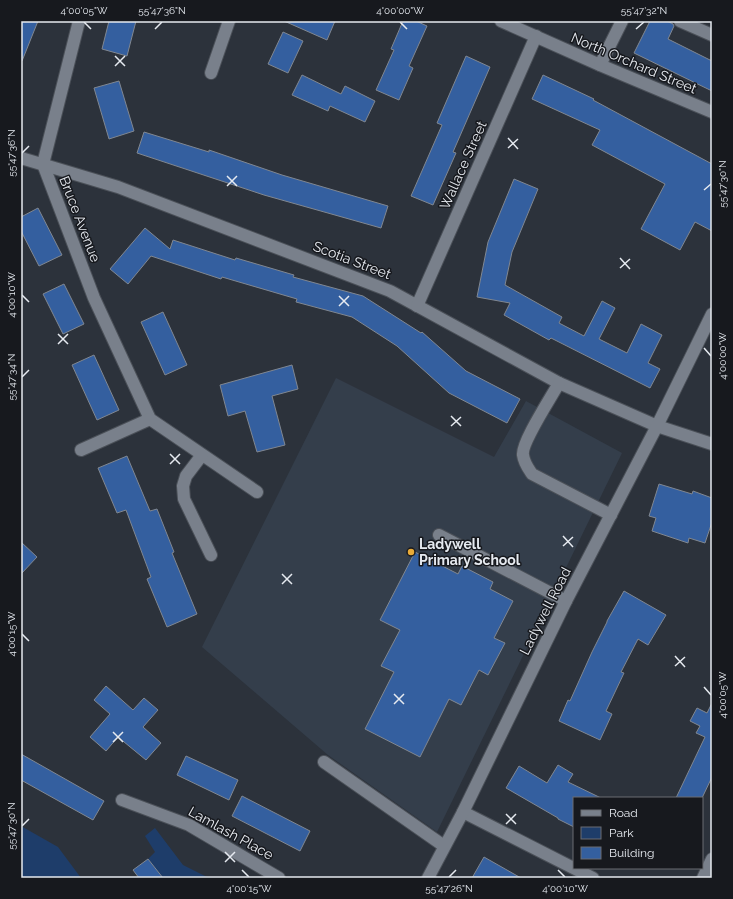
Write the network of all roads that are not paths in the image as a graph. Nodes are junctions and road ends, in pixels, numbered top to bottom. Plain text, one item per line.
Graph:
1 (79, 21) edge
2 (229, 21) edge
3 (501, 21) edge
4 (622, 21) edge
5 (680, 21) edge
6 (712, 35) edge
7 (536, 36) junction
8 (600, 65) junction
9 (211, 72) dead end
10 (712, 112) edge
11 (21, 158) edge
12 (43, 164) junction
13 (417, 306) junction
14 (712, 314) edge
15 (559, 384) junction
16 (150, 419) junction
17 (657, 426) junction
18 (712, 444) edge
19 (81, 450) dead end
20 (202, 454) junction
21 (257, 492) dead end
22 (611, 515) junction
23 (439, 535) dead end
24 (210, 555) dead end
25 (566, 601) junction
26 (324, 762) dead end
27 (122, 800) dead end
28 (463, 812) junction
29 (444, 846) junction
30 (712, 859) edge
31 (573, 868) edge
32 (575, 869) edge
33 (279, 878) edge
34 (428, 878) edge
35 (593, 878) edge
36 (703, 878) edge

1 - 12 street, Bruce Avenue
2 - 9 street
3 - 7 street, North Orchard Street
4 - 8 street
5 - 6 street
7 - 8 street, North Orchard Street
7 - 13 street, Wallace Street
8 - 10 street, North Orchard Street
11 - 12 street, Scotia Street
12 - 13 street, Scotia Street
12 - 16 street, Bruce Avenue
13 - 15 street, Scotia Street
14 - 17 street, Ladywell Road
15 - 17 street, Scotia Street
15 - 22 street
16 - 19 street
16 - 20 street
17 - 18 street, Scotia Street
17 - 22 street, Ladywell Road
20 - 21 street
20 - 24 street
22 - 25 street, Ladywell Road
23 - 25 street
25 - 28 street, Ladywell Road
26 - 29 street
27 - 33 street, Lamlash Place
28 - 29 street, Ladywell Road
28 - 31 street
29 - 34 street, Ladywell Road
30 - 36 street
32 - 35 street

